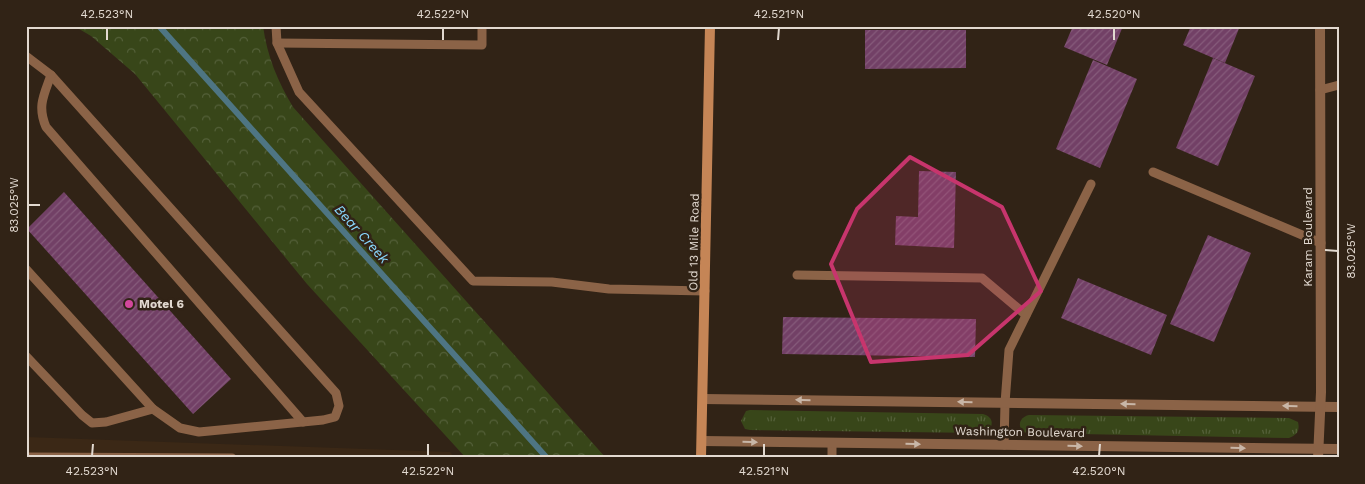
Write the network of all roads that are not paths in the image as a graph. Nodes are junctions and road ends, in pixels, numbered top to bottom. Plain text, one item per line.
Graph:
1 (276, 26) edge
2 (482, 26) edge
3 (710, 26) edge
4 (1320, 26) edge
5 (277, 43) junction
6 (26, 56) edge
7 (51, 75) junction
8 (1339, 85) edge
9 (1320, 90) junction
10 (1153, 172) dead end
11 (1091, 184) dead end
12 (1321, 243) junction
13 (26, 269) edge
14 (797, 275) dead end
15 (705, 291) junction
16 (1026, 315) junction
17 (26, 356) edge
18 (703, 399) junction
19 (1005, 403) junction
20 (1321, 406) junction
21 (1339, 407) edge
22 (152, 409) junction
23 (303, 422) junction
24 (702, 441) junction
25 (832, 443) junction
26 (1004, 445) junction
27 (1339, 449) edge
28 (1319, 453) edge
29 (26, 457) edge
30 (232, 458) edge
31 (701, 458) edge
32 (832, 458) edge

1 - 5 lane
2 - 5 lane
3 - 15 street, Old 13 Mile Road
4 - 9 street, Karam Boulevard
5 - 15 lane
6 - 7 lane
7 - 23 lane
7 - 23 lane
8 - 9 lane
9 - 12 street, Karam Boulevard
10 - 12 lane
11 - 16 lane
12 - 20 street, Karam Boulevard
13 - 22 lane
14 - 16 lane
15 - 18 street, Old 13 Mile Road
16 - 19 lane
17 - 22 lane
19 -> 18 street
18 - 24 street, Old 13 Mile Road
20 -> 19 street
19 - 26 lane
20 - 21 street
20 - 28 street, Karam Boulevard
22 - 23 lane
24 -> 25 street, Washington Boulevard
24 - 31 street, Old 13 Mile Road
25 -> 26 street, Washington Boulevard
25 - 32 lane
26 -> 28 street, Washington Boulevard
27 - 28 street, Washington Boulevard
29 - 30 lane

